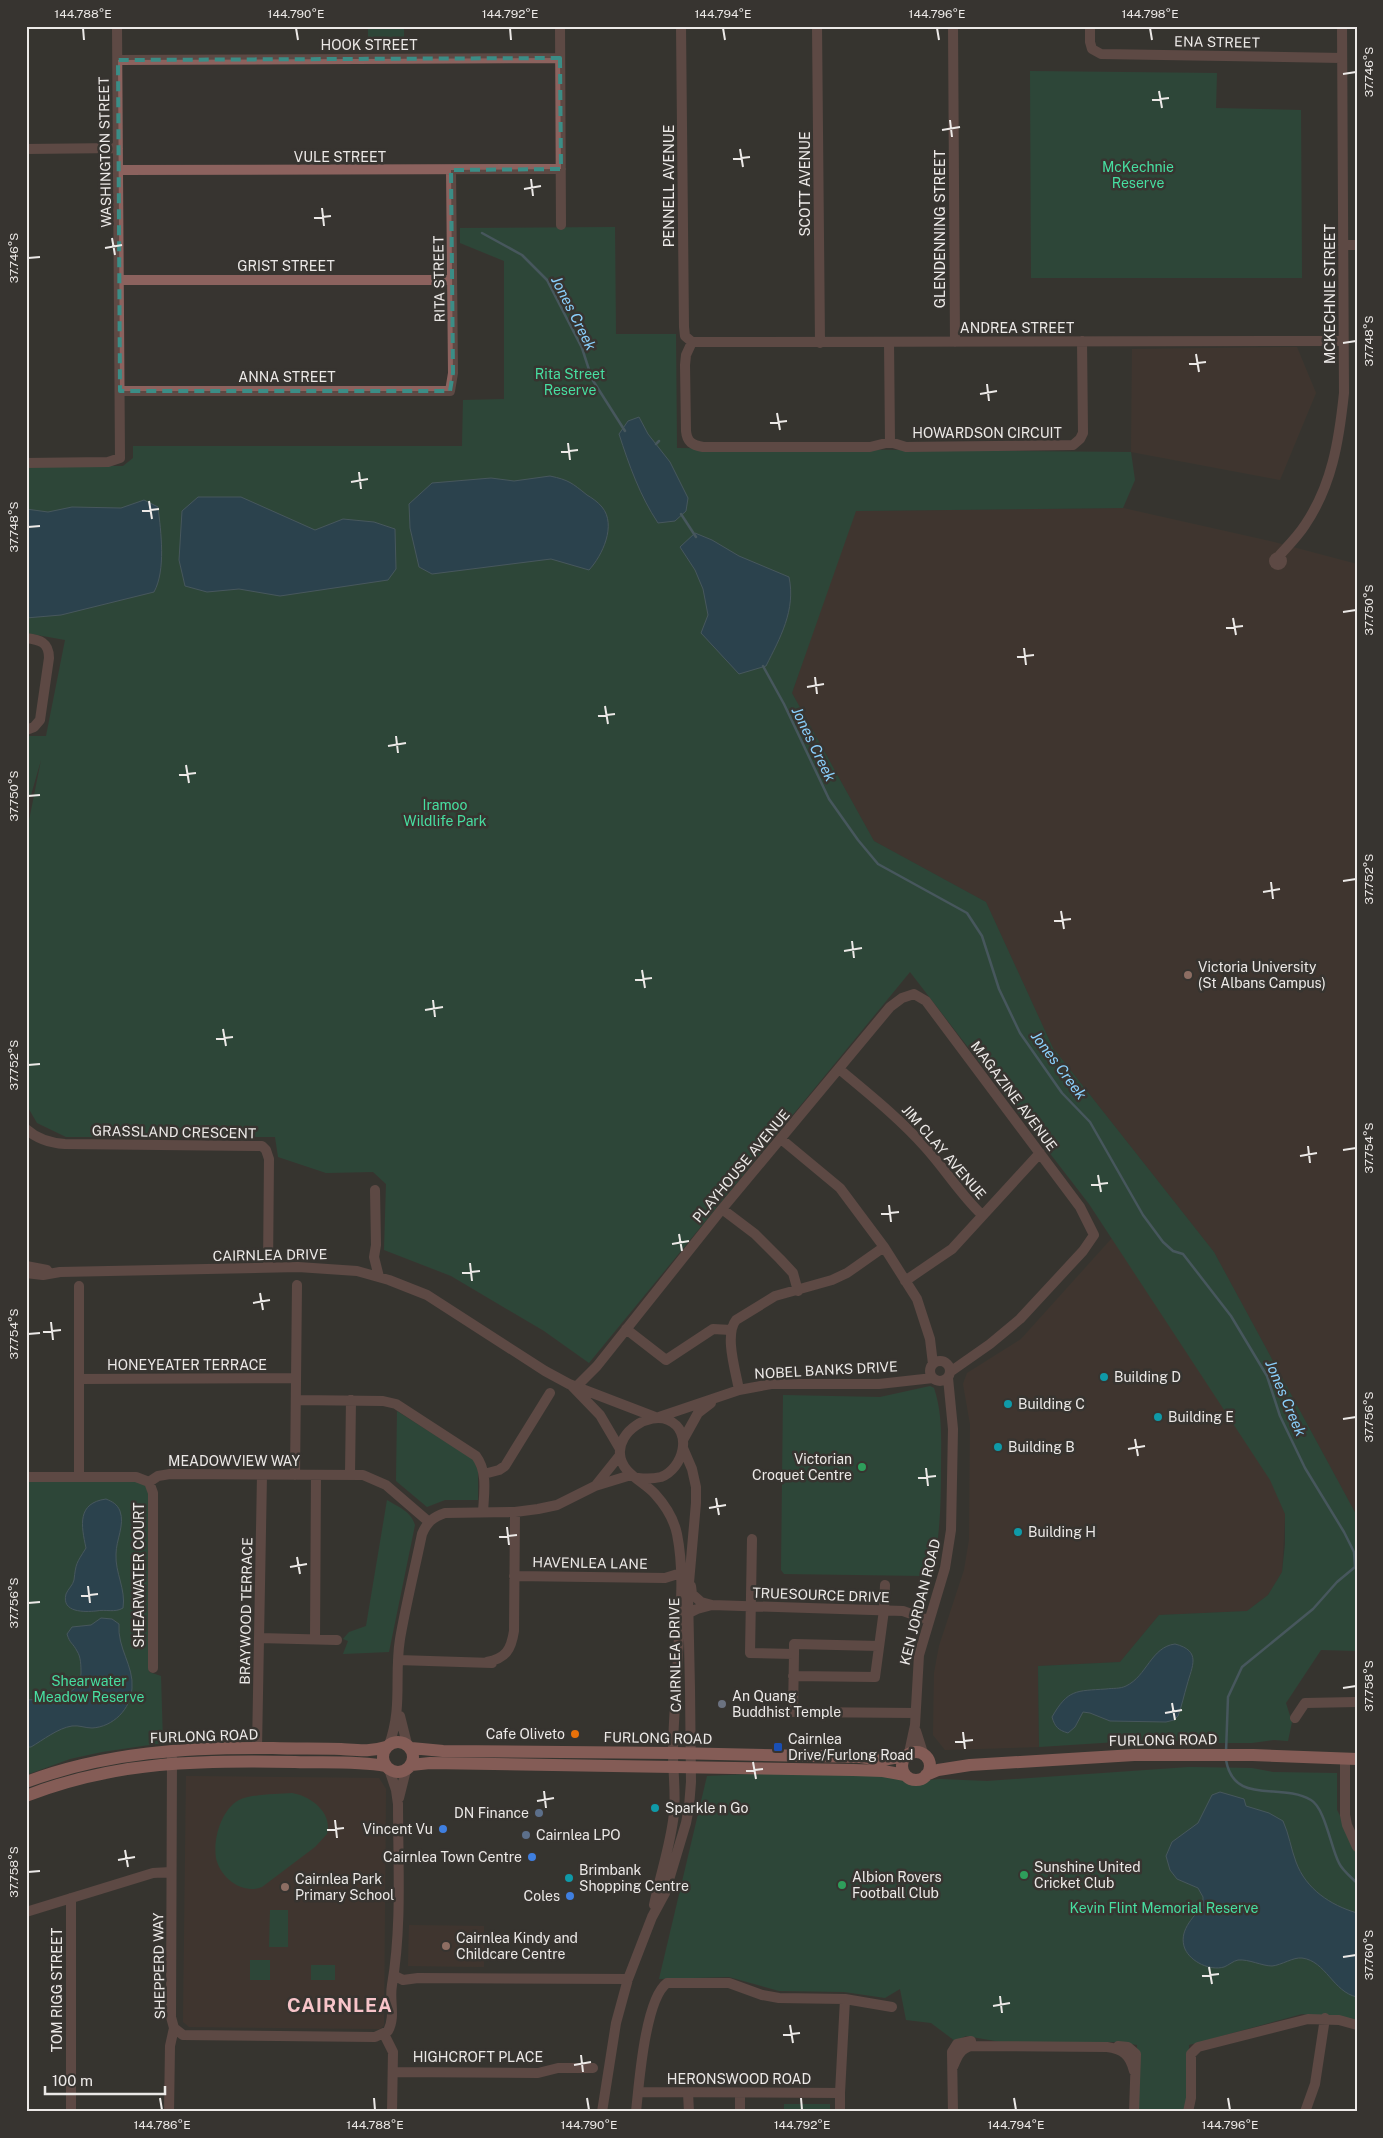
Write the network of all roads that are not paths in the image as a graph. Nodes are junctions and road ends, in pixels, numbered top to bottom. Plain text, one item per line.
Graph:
1 (117, 26) edge
2 (560, 26) edge
3 (682, 26) edge
4 (817, 26) edge
5 (952, 26) edge
6 (1090, 26) edge
7 (1342, 26) edge
8 (560, 58) junction
9 (1342, 58) junction
10 (118, 60) junction
11 (118, 148) junction
12 (26, 149) edge
13 (561, 169) junction
14 (119, 170) junction
15 (451, 170) junction
16 (561, 225) dead end
17 (1343, 245) junction
18 (1357, 245) edge
19 (120, 280) junction
20 (452, 280) junction
21 (1082, 341) junction
22 (1344, 341) junction
23 (692, 342) junction
24 (820, 342) junction
25 (889, 342) junction
26 (955, 342) junction
27 (452, 387) joint
28 (120, 391) junction
29 (890, 442) junction
30 (26, 462) edge
31 (1280, 558) dead end
32 (26, 638) edge
33 (26, 730) edge
34 (914, 994) joint
35 (839, 1069) junction
36 (26, 1129) edge
37 (781, 1138) junction
38 (1040, 1153) junction
39 (375, 1190) dead end
40 (722, 1209) junction
41 (982, 1215) junction
42 (1088, 1219) joint
43 (884, 1247) junction
44 (374, 1257) junction
45 (26, 1266) edge
46 (268, 1268) junction
47 (357, 1271) junction
48 (60, 1272) junction
49 (26, 1273) edge
50 (379, 1277) junction
51 (904, 1281) junction
52 (297, 1285) dead end
53 (78, 1286) dead end
54 (795, 1291) junction
55 (626, 1329) junction
56 (731, 1330) junction
57 (597, 1366) junction
58 (940, 1371) junction
59 (296, 1378) junction
60 (79, 1379) junction
61 (573, 1385) junction
62 (739, 1390) junction
63 (592, 1392) junction
64 (550, 1393) dead end
65 (716, 1399) junction
66 (296, 1400) junction
67 (351, 1400) junction
68 (656, 1417) junction
69 (683, 1444) junction
70 (620, 1452) junction
71 (316, 1474) junction
72 (350, 1474) junction
73 (484, 1474) junction
74 (262, 1475) junction
75 (295, 1475) junction
76 (26, 1476) edge
77 (79, 1476) junction
78 (634, 1476) junction
79 (150, 1482) junction
80 (595, 1486) junction
81 (483, 1512) junction
82 (515, 1512) junction
83 (429, 1522) junction
84 (752, 1539) dead end
85 (514, 1576) junction
86 (684, 1576) junction
87 (885, 1585) dead end
88 (712, 1605) junction
89 (751, 1606) junction
90 (884, 1610) junction
91 (688, 1614) junction
92 (928, 1620) junction
93 (259, 1638) junction
94 (314, 1639) junction
95 (337, 1640) dead end
96 (879, 1646) junction
97 (794, 1654) junction
98 (398, 1660) junction
99 (153, 1668) dead end
100 (793, 1676) junction
101 (1357, 1702) edge
102 (398, 1706) junction
103 (915, 1713) junction
104 (1295, 1718) dead end
105 (915, 1725) junction
106 (388, 1746) junction
107 (409, 1746) junction
108 (258, 1748) junction
109 (490, 1751) junction
110 (673, 1752) junction
111 (690, 1753) junction
112 (907, 1754) junction
113 (925, 1755) junction
114 (172, 1756) junction
115 (1351, 1758) edge
116 (970, 1764) junction
117 (502, 1765) junction
118 (409, 1767) junction
119 (387, 1768) junction
120 (674, 1768) junction
121 (691, 1768) junction
122 (905, 1775) junction
123 (926, 1775) junction
124 (26, 1782) edge
125 (26, 1796) edge
126 (398, 1804) junction
127 (1357, 1847) edge
128 (171, 1872) junction
129 (71, 1898) junction
130 (26, 1912) edge
131 (652, 1917) junction
132 (398, 1977) junction
133 (628, 1979) junction
134 (845, 1998) junction
135 (892, 2006) dead end
136 (1325, 2018) junction
137 (1357, 2026) edge
138 (174, 2028) junction
139 (384, 2034) junction
140 (593, 2068) dead end
141 (392, 2072) junction
142 (607, 2076) junction
143 (638, 2092) junction
144 (688, 2093) junction
145 (740, 2093) junction
146 (840, 2093) junction
147 (71, 2112) edge
148 (169, 2112) edge
149 (392, 2112) edge
150 (602, 2112) edge
151 (610, 2112) edge
152 (636, 2112) edge
153 (689, 2112) edge
154 (740, 2112) edge
155 (840, 2112) edge
156 (953, 2112) edge
157 (1134, 2112) edge
158 (1188, 2112) edge
159 (1306, 2112) edge

1 - 10 street, WASHINGTON STREET
2 - 8 street
3 - 23 street, PENNELL AVENUE
4 - 24 street, SCOTT AVENUE
5 - 26 street, GLENDENNING STREET
6 - 9 street, ENA STREET
7 - 9 street, MCKECHNIE STREET
8 - 10 street, HOOK STREET
8 - 13 street
9 - 17 street, MCKECHNIE STREET
10 - 11 street, WASHINGTON STREET
11 - 12 street
11 - 14 street, WASHINGTON STREET
13 - 15 street, VULE STREET
13 - 16 street
14 - 15 street, VULE STREET
14 - 19 street, WASHINGTON STREET
15 - 20 street, RITA STREET
17 - 18 street
17 - 22 street, MCKECHNIE STREET
19 - 20 street, GRIST STREET
19 - 28 street, WASHINGTON STREET
20 - 27 street, RITA STREET
21 - 22 street, ANDREA STREET
21 - 26 street, ANDREA STREET
21 - 29 street, HOWARDSON CIRCUIT
22 - 31 street, MCKECHNIE STREET
23 - 24 street, ANDREA STREET
23 - 29 street, HOWARDSON CIRCUIT
24 - 25 street, ANDREA STREET
25 - 26 street, ANDREA STREET
25 - 29 street
27 - 28 street, ANNA STREET
28 - 30 street, WASHINGTON STREET
32 - 33 street
34 - 35 street, PLAYHOUSE AVENUE
34 - 38 street, MAGAZINE AVENUE
35 - 37 street, PLAYHOUSE AVENUE
35 - 41 street, JIM CLAY AVENUE
36 - 46 street, GRASSLAND CRESCENT
37 - 40 street, PLAYHOUSE AVENUE
37 - 43 street, KEN JORDAN ROAD
38 - 41 street
38 - 42 street, MAGAZINE AVENUE
39 - 44 street
40 - 54 street
40 - 55 street, PLAYHOUSE AVENUE
41 - 51 street
42 - 58 street, NOBEL BANKS DRIVE
43 - 51 street, KEN JORDAN ROAD
43 - 54 street
44 - 47 street
44 - 50 street
45 - 48 street, CAIRNLEA DRIVE
46 - 47 street, CAIRNLEA DRIVE
46 - 48 street, CAIRNLEA DRIVE
47 - 50 street, CAIRNLEA DRIVE
48 - 49 street, CAIRNLEA DRIVE
50 - 61 street, CAIRNLEA DRIVE
51 - 58 street, KEN JORDAN ROAD
52 - 59 street
53 - 60 street
54 - 56 street
55 - 56 street
55 - 57 street, PLAYHOUSE AVENUE
56 - 62 street
57 - 61 street, PLAYHOUSE AVENUE
57 - 63 street, PLAYHOUSE AVENUE
58 - 62 street, NOBEL BANKS DRIVE
58 - 92 street, KEN JORDAN ROAD
59 - 60 street, HONEYEATER TERRACE
59 - 66 street
60 - 77 street
61 - 63 street, CAIRNLEA DRIVE
61 - 70 street, CAIRNLEA DRIVE
62 - 65 street, NOBEL BANKS DRIVE
63 - 68 street, CAIRNLEA DRIVE
64 - 73 street
65 - 68 street, NOBEL BANKS DRIVE
65 - 69 street, NOBEL BANKS DRIVE
66 - 67 street
66 - 75 street
67 - 72 street
67 - 73 street
68 - 69 street
68 - 70 street
69 - 78 street
69 - 86 street, CAIRNLEA DRIVE
70 - 78 street
70 - 80 street
71 - 72 street, MEADOWVIEW WAY
71 - 75 street, MEADOWVIEW WAY
71 - 94 street
72 - 83 street, MEADOWVIEW WAY
73 - 81 street
74 - 75 street, MEADOWVIEW WAY
74 - 79 street, MEADOWVIEW WAY
74 - 93 street, BRAYWOOD TERRACE
76 - 77 street
77 - 79 street
78 - 80 street
78 - 86 street, CAIRNLEA DRIVE
79 - 99 street, SHEARWATER COURT
80 - 82 street
81 - 82 street
81 - 83 street
82 - 85 street
83 - 98 street
84 - 89 street
85 - 86 street, HAVENLEA LANE
85 - 98 street
86 - 88 street
86 - 91 street, CAIRNLEA DRIVE
86 - 110 street, CAIRNLEA DRIVE
87 - 90 street
88 - 89 street, TRUESOURCE DRIVE
88 - 91 street
89 - 90 street, TRUESOURCE DRIVE
89 - 97 street
90 - 92 street, TRUESOURCE DRIVE
90 - 96 street
91 - 111 street, CAIRNLEA DRIVE
92 - 103 street, KEN JORDAN ROAD
93 - 94 street
93 - 108 street, BRAYWOOD TERRACE
94 - 95 street
96 - 97 street
96 - 100 street
97 - 100 street
98 - 102 street
100 - 103 street
101 - 104 street
102 - 106 street
102 - 107 street
103 - 105 street, KEN JORDAN ROAD
105 - 112 street, KEN JORDAN ROAD
105 - 113 street, KEN JORDAN ROAD
106 - 107 main road
106 - 108 main road, FURLONG ROAD
106 - 119 main road
107 - 109 main road, FURLONG ROAD
107 - 118 main road
108 - 114 main road, FURLONG ROAD
109 - 110 main road, FURLONG ROAD
109 - 117 main road
110 - 111 main road, FURLONG ROAD
110 - 120 street, CAIRNLEA DRIVE
111 - 112 main road, FURLONG ROAD
111 - 121 street, CAIRNLEA DRIVE
112 - 113 main road
112 - 122 main road
113 - 116 main road, FURLONG ROAD
113 - 123 main road
114 - 119 main road, FURLONG ROAD
114 - 124 main road, FURLONG ROAD
114 - 125 main road, FURLONG ROAD
114 - 128 street, SHEPPERD WAY
115 - 116 main road, FURLONG ROAD
115 - 127 street
116 - 123 main road, FURLONG ROAD
117 - 118 main road
117 - 120 main road
118 - 119 main road
118 - 126 street
119 - 126 street
120 - 121 main road
120 - 131 street, CAIRNLEA DRIVE
121 - 122 main road
121 - 131 street, CAIRNLEA DRIVE
122 - 123 main road
126 - 132 street
128 - 129 street
128 - 138 street, SHEPPERD WAY
129 - 130 street
129 - 147 street, TOM RIGG STREET
131 - 133 street, CAIRNLEA DRIVE
132 - 133 street
132 - 139 street
133 - 142 street, CAIRNLEA DRIVE
134 - 135 street
134 - 143 street
134 - 146 street
136 - 137 street
136 - 158 street
136 - 159 street
138 - 139 street, SHEPPERD WAY
138 - 148 street
139 - 141 street
140 - 141 street, HIGHCROFT PLACE
141 - 149 street
142 - 150 street, CAIRNLEA DRIVE
142 - 151 street, CAIRNLEA DRIVE
143 - 144 street, HERONSWOOD ROAD
143 - 152 street
144 - 145 street, HERONSWOOD ROAD
144 - 153 street
145 - 146 street, HERONSWOOD ROAD
145 - 154 street
146 - 155 street
156 - 157 street

